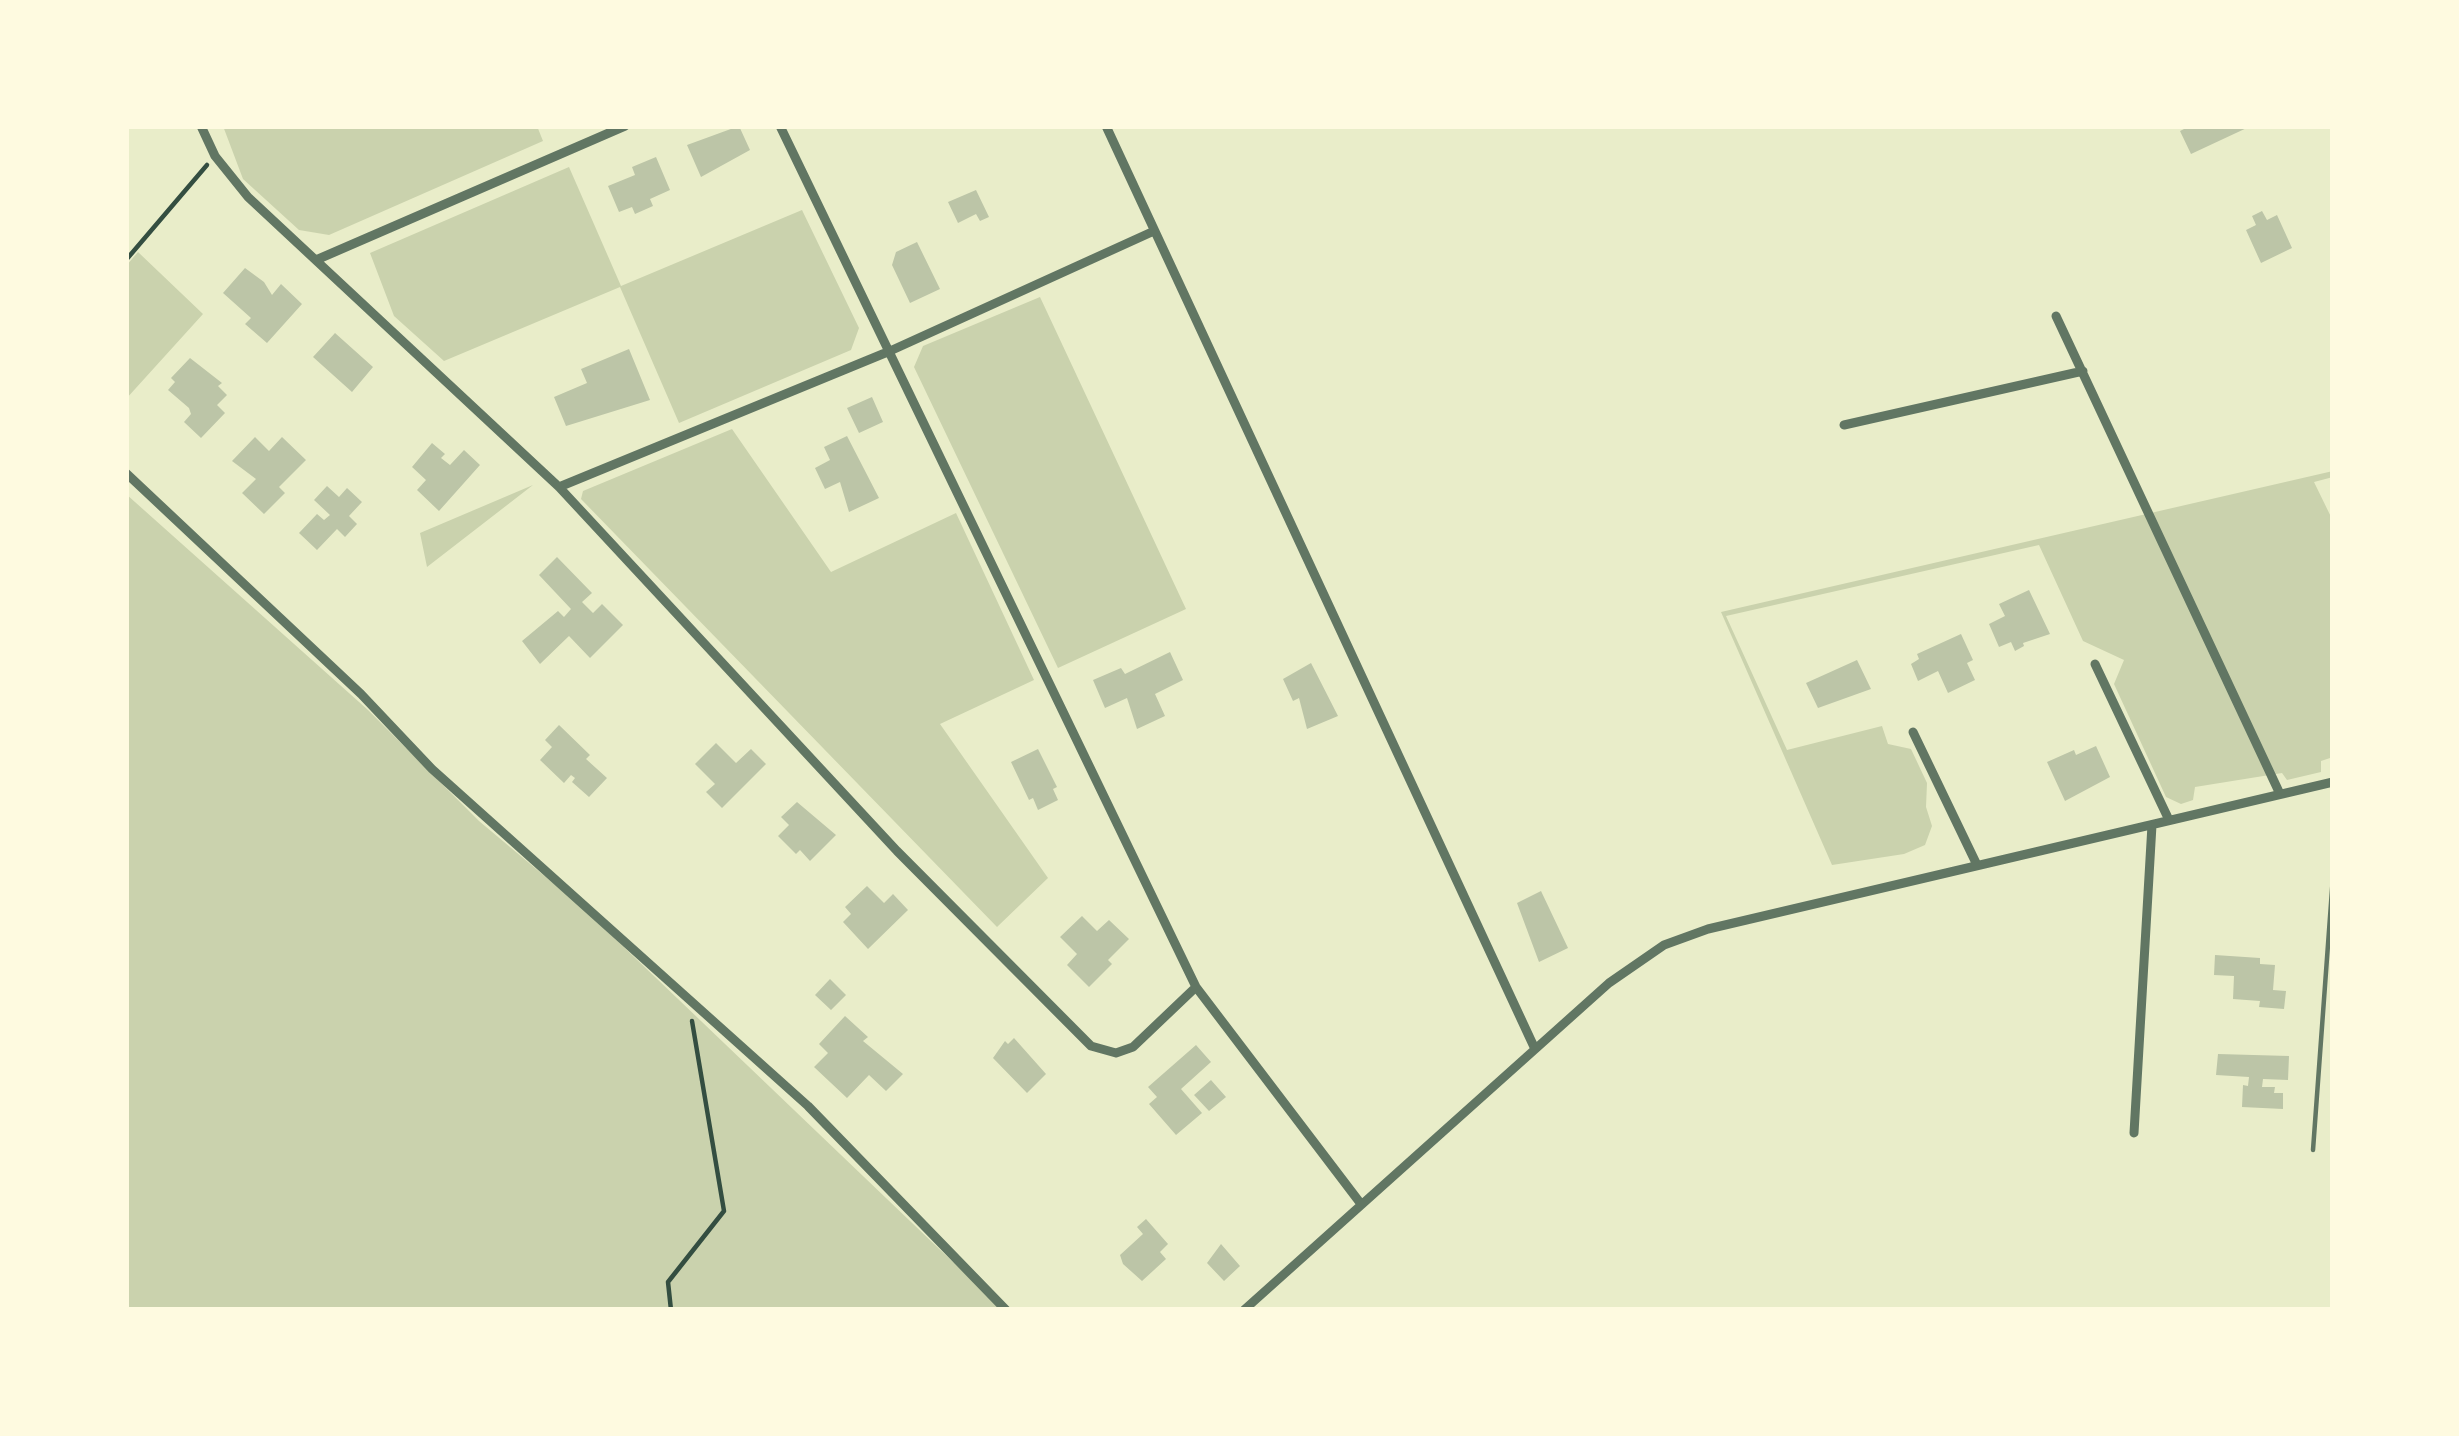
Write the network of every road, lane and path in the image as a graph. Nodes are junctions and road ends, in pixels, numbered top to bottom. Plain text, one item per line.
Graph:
1 (201, 126) edge
2 (625, 126) edge
3 (780, 126) edge
4 (1106, 126) edge
5 (215, 156) junction
6 (1154, 231) junction
7 (126, 260) edge
8 (316, 260) junction
9 (2056, 316) dead end
10 (890, 351) junction
11 (2083, 371) junction
12 (1844, 425) dead end
13 (126, 473) edge
14 (559, 487) junction
15 (2095, 664) dead end
16 (1913, 733) dead end
17 (2333, 782) edge
18 (2281, 794) junction
19 (2169, 820) junction
20 (2152, 825) junction
21 (1977, 865) junction
22 (2333, 876) edge
23 (1196, 987) junction
24 (688, 998) junction
25 (1534, 1049) junction
26 (2134, 1133) dead end
27 (2313, 1150) dead end
28 (1361, 1204) junction
29 (671, 1310) edge
30 (1006, 1310) edge
31 (1244, 1310) edge

1 - 5 street
2 - 8 street
3 - 10 street
4 - 6 street
5 - 7 path
5 - 8 street
6 - 10 street
6 - 25 street
8 - 14 street
9 - 11 street
10 - 14 street
10 - 23 street
11 - 12 street
11 - 18 street
13 - 24 street
14 - 23 street
15 - 19 street
16 - 21 street
17 - 18 street
18 - 19 street
19 - 20 street
20 - 21 street
20 - 26 street
21 - 25 street
22 - 27 lane
23 - 28 street
24 - 29 path
24 - 30 street
25 - 28 street
28 - 31 street

